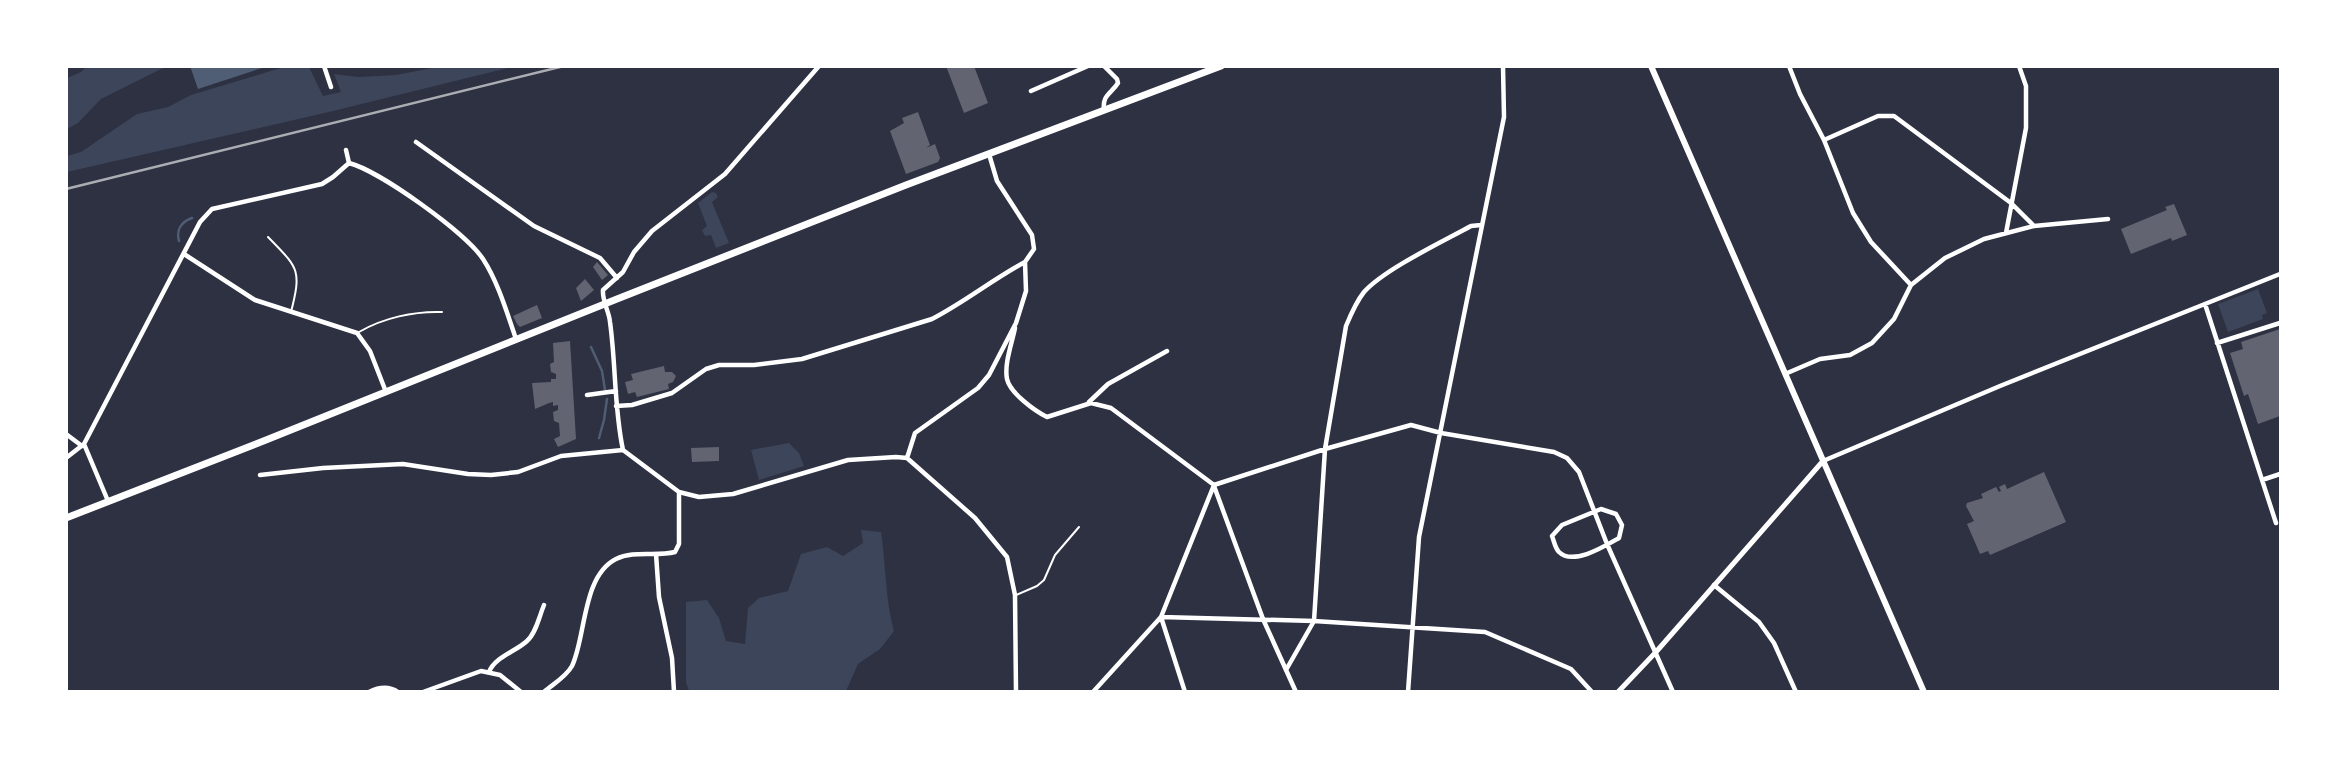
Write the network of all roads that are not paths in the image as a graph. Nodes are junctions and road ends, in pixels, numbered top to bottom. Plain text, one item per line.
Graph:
1 (324, 66) edge
2 (819, 66) edge
3 (1088, 66) edge
4 (1104, 66) edge
5 (1221, 66) edge
6 (1503, 66) edge
7 (1651, 66) edge
8 (1789, 66) edge
9 (2019, 66) edge
10 (331, 87) dead end
11 (1031, 91) dead end
12 (1104, 111) junction
13 (1824, 140) junction
14 (416, 142) dead end
15 (346, 150) dead end
16 (989, 153) junction
17 (349, 163) junction
18 (2011, 203) junction
19 (2108, 219) dead end
20 (1481, 225) junction
21 (2034, 226) junction
22 (2006, 233) junction
23 (268, 237) dead end
24 (184, 254) junction
25 (1025, 262) junction
26 (2280, 274) edge
27 (617, 278) junction
28 (1911, 285) junction
29 (605, 304) junction
30 (2205, 304) junction
31 (291, 312) junction
32 (442, 312) dead end
33 (1016, 323) junction
34 (2280, 323) edge
35 (357, 333) junction
36 (516, 339) junction
37 (2217, 343) junction
38 (1167, 351) dead end
39 (1785, 374) junction
40 (616, 391) junction
41 (386, 393) junction
42 (587, 395) dead end
43 (1089, 403) junction
44 (616, 406) junction
45 (1441, 433) junction
46 (66, 434) edge
47 (83, 445) junction
48 (1325, 449) junction
49 (623, 450) junction
50 (66, 458) edge
51 (907, 458) junction
52 (1823, 461) junction
53 (2280, 474) edge
54 (260, 475) dead end
55 (2262, 480) junction
56 (1214, 485) junction
57 (679, 492) junction
58 (108, 501) junction
59 (1594, 512) junction
60 (66, 517) edge
61 (2276, 523) dead end
62 (1079, 527) dead end
63 (1607, 544) junction
64 (656, 554) junction
65 (1714, 584) junction
66 (1016, 595) junction
67 (544, 606) dead end
68 (1161, 617) junction
69 (1263, 619) junction
70 (1314, 621) junction
71 (1411, 627) junction
72 (1656, 652) junction
73 (1286, 670) junction
74 (489, 672) junction
75 (369, 691) edge
76 (398, 691) edge
77 (424, 691) edge
78 (521, 691) edge
79 (544, 691) edge
80 (674, 691) edge
81 (1016, 691) edge
82 (1093, 691) edge
83 (1185, 691) edge
84 (1296, 691) edge
85 (1408, 691) edge
86 (1592, 691) edge
87 (1618, 691) edge
88 (1673, 691) edge
89 (1796, 691) edge
90 (1924, 691) edge

1 - 10 street
2 - 27 street
3 - 11 street
4 - 12 street
5 - 12 main road
6 - 20 street
7 - 39 main road
8 - 13 street
9 - 18 street
12 - 16 main road
13 - 18 street
13 - 28 street
14 - 27 street
15 - 17 street
16 - 25 street
16 - 29 main road
17 - 24 street
17 - 36 street
18 - 21 street
18 - 22 street
19 - 21 street
20 - 45 street
20 - 48 street
21 - 22 street
22 - 28 street
23 - 31 lane
24 - 31 street
24 - 47 street
25 - 33 street
25 - 44 street
26 - 30 street
27 - 29 street
28 - 39 street
29 - 36 main road
29 - 40 street
30 - 37 street
30 - 52 street
31 - 35 street
32 - 35 lane
33 - 43 street
33 - 51 street
34 - 37 street
35 - 41 street
36 - 41 main road
37 - 55 street
38 - 43 street
39 - 52 main road
40 - 42 street
40 - 44 street
41 - 58 main road
43 - 56 street
44 - 49 street
45 - 48 street
45 - 59 street
45 - 71 street
46 - 47 street
47 - 50 street
47 - 58 street
48 - 56 street
48 - 70 street
49 - 54 street
49 - 57 street
51 - 57 street
51 - 66 street
52 - 65 street
52 - 90 main road
53 - 55 street
55 - 61 street
56 - 68 street
56 - 69 street
57 - 64 street
58 - 60 main road
59 - 63 street
59 - 63 street
59 - 63 street
62 - 66 lane
63 - 72 street
64 - 79 street
64 - 80 street
65 - 72 street
65 - 89 street
66 - 81 street
67 - 74 street
68 - 69 street
68 - 82 street
68 - 83 street
69 - 70 street
69 - 73 street
70 - 71 street
70 - 73 street
71 - 85 street
71 - 86 street
72 - 87 street
72 - 88 street
73 - 84 street
74 - 77 street
74 - 78 street
75 - 76 street

